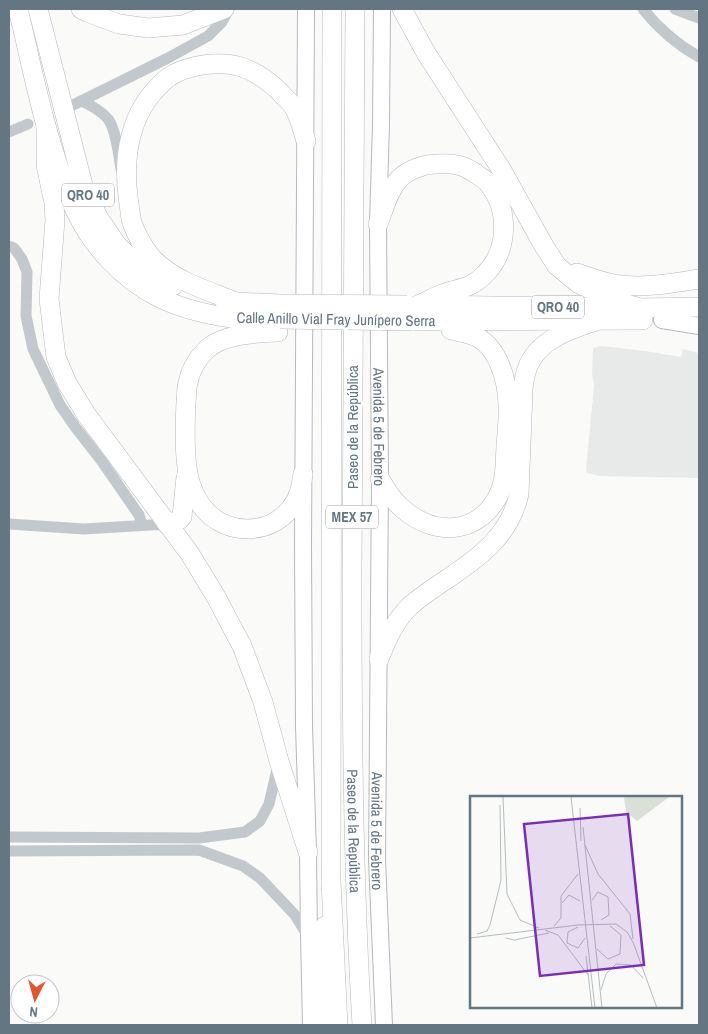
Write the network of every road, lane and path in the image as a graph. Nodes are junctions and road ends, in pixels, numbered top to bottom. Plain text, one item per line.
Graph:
1 (18, 9) edge
2 (38, 9) edge
3 (81, 9) edge
4 (224, 9) edge
5 (229, 9) edge
6 (306, 9) edge
7 (332, 9) edge
8 (355, 9) edge
9 (382, 9) edge
10 (402, 9) edge
11 (674, 9) edge
12 (649, 11) edge
13 (699, 18) edge
14 (699, 57) edge
15 (81, 102) junction
16 (69, 107) dead end
17 (28, 124) dead end
18 (46, 127) junction
19 (9, 132) edge
20 (306, 141) junction
21 (132, 220) junction
22 (378, 224) junction
23 (9, 246) edge
24 (557, 266) junction
25 (699, 279) edge
26 (236, 302) junction
27 (699, 306) edge
28 (640, 308) junction
29 (412, 316) junction
30 (279, 318) junction
31 (699, 319) edge
32 (552, 320) junction
33 (662, 320) junction
34 (596, 321) junction
35 (699, 326) edge
36 (451, 330) junction
37 (187, 468) junction
38 (303, 474) junction
39 (380, 479) junction
40 (9, 524) edge
41 (167, 524) junction
42 (142, 525) junction
43 (379, 659) junction
44 (280, 761) junction
45 (9, 837) edge
46 (9, 851) edge
47 (308, 852) junction
48 (331, 880) junction
49 (309, 936) junction
50 (311, 1025) edge
51 (320, 1025) edge
52 (338, 1025) edge
53 (362, 1025) edge
54 (384, 1025) edge

1 - 18 highway, Calle Anillo Vial Fray Junípero Serra / QRO 40
2 - 26 highway, Calle Anillo Vial Fray Junípero Serra / QRO 40
3 - 4 highway
5 - 15 street
6 - 20 main road
7 - 48 highway, Paseo de la República / MEX 57
8 - 53 highway, Paseo de la República / MEX 57
9 - 22 main road, Avenida 5 de Febrero
10 - 24 highway
11 - 13 street
12 - 14 street
15 - 16 street
15 - 21 street
17 - 19 street
18 - 30 highway, Calle Anillo Vial Fray Junípero Serra / QRO 40
18 - 41 highway
20 - 21 highway
20 - 38 main road
21 - 26 highway
22 - 29 highway
22 - 39 main road, Avenida 5 de Febrero
23 - 42 street
24 - 25 highway
24 - 28 highway
26 - 30 highway, Calle Anillo Vial Fray Junípero Serra / QRO 40
27 - 28 highway, Calle Anillo Vial Fray Junípero Serra / QRO 40
28 - 29 highway, Calle Anillo Vial Fray Junípero Serra / QRO 40
29 - 30 highway, Calle Anillo Vial Fray Junípero Serra / QRO 40, bridge
29 - 30 highway
29 - 32 highway, Calle Anillo Vial Fray Junípero Serra / QRO 40
29 - 36 highway
30 - 37 highway
31 - 33 highway, Calle Anillo Vial Fray Junípero Serra / QRO 40
32 - 34 highway, Calle Anillo Vial Fray Junípero Serra / QRO 40
32 - 36 highway
33 - 34 highway, Calle Anillo Vial Fray Junípero Serra / QRO 40
33 - 35 main road
34 - 43 highway
36 - 39 highway
37 - 38 highway
37 - 41 highway
38 - 47 main road
39 - 43 main road, Avenida 5 de Febrero
40 - 42 street
41 - 42 street
41 - 44 highway
43 - 54 main road, Avenida 5 de Febrero
44 - 45 street
44 - 47 highway
46 - 49 street
47 - 49 main road
48 - 51 highway
48 - 52 highway, Paseo de la República / MEX 57
49 - 50 main road

